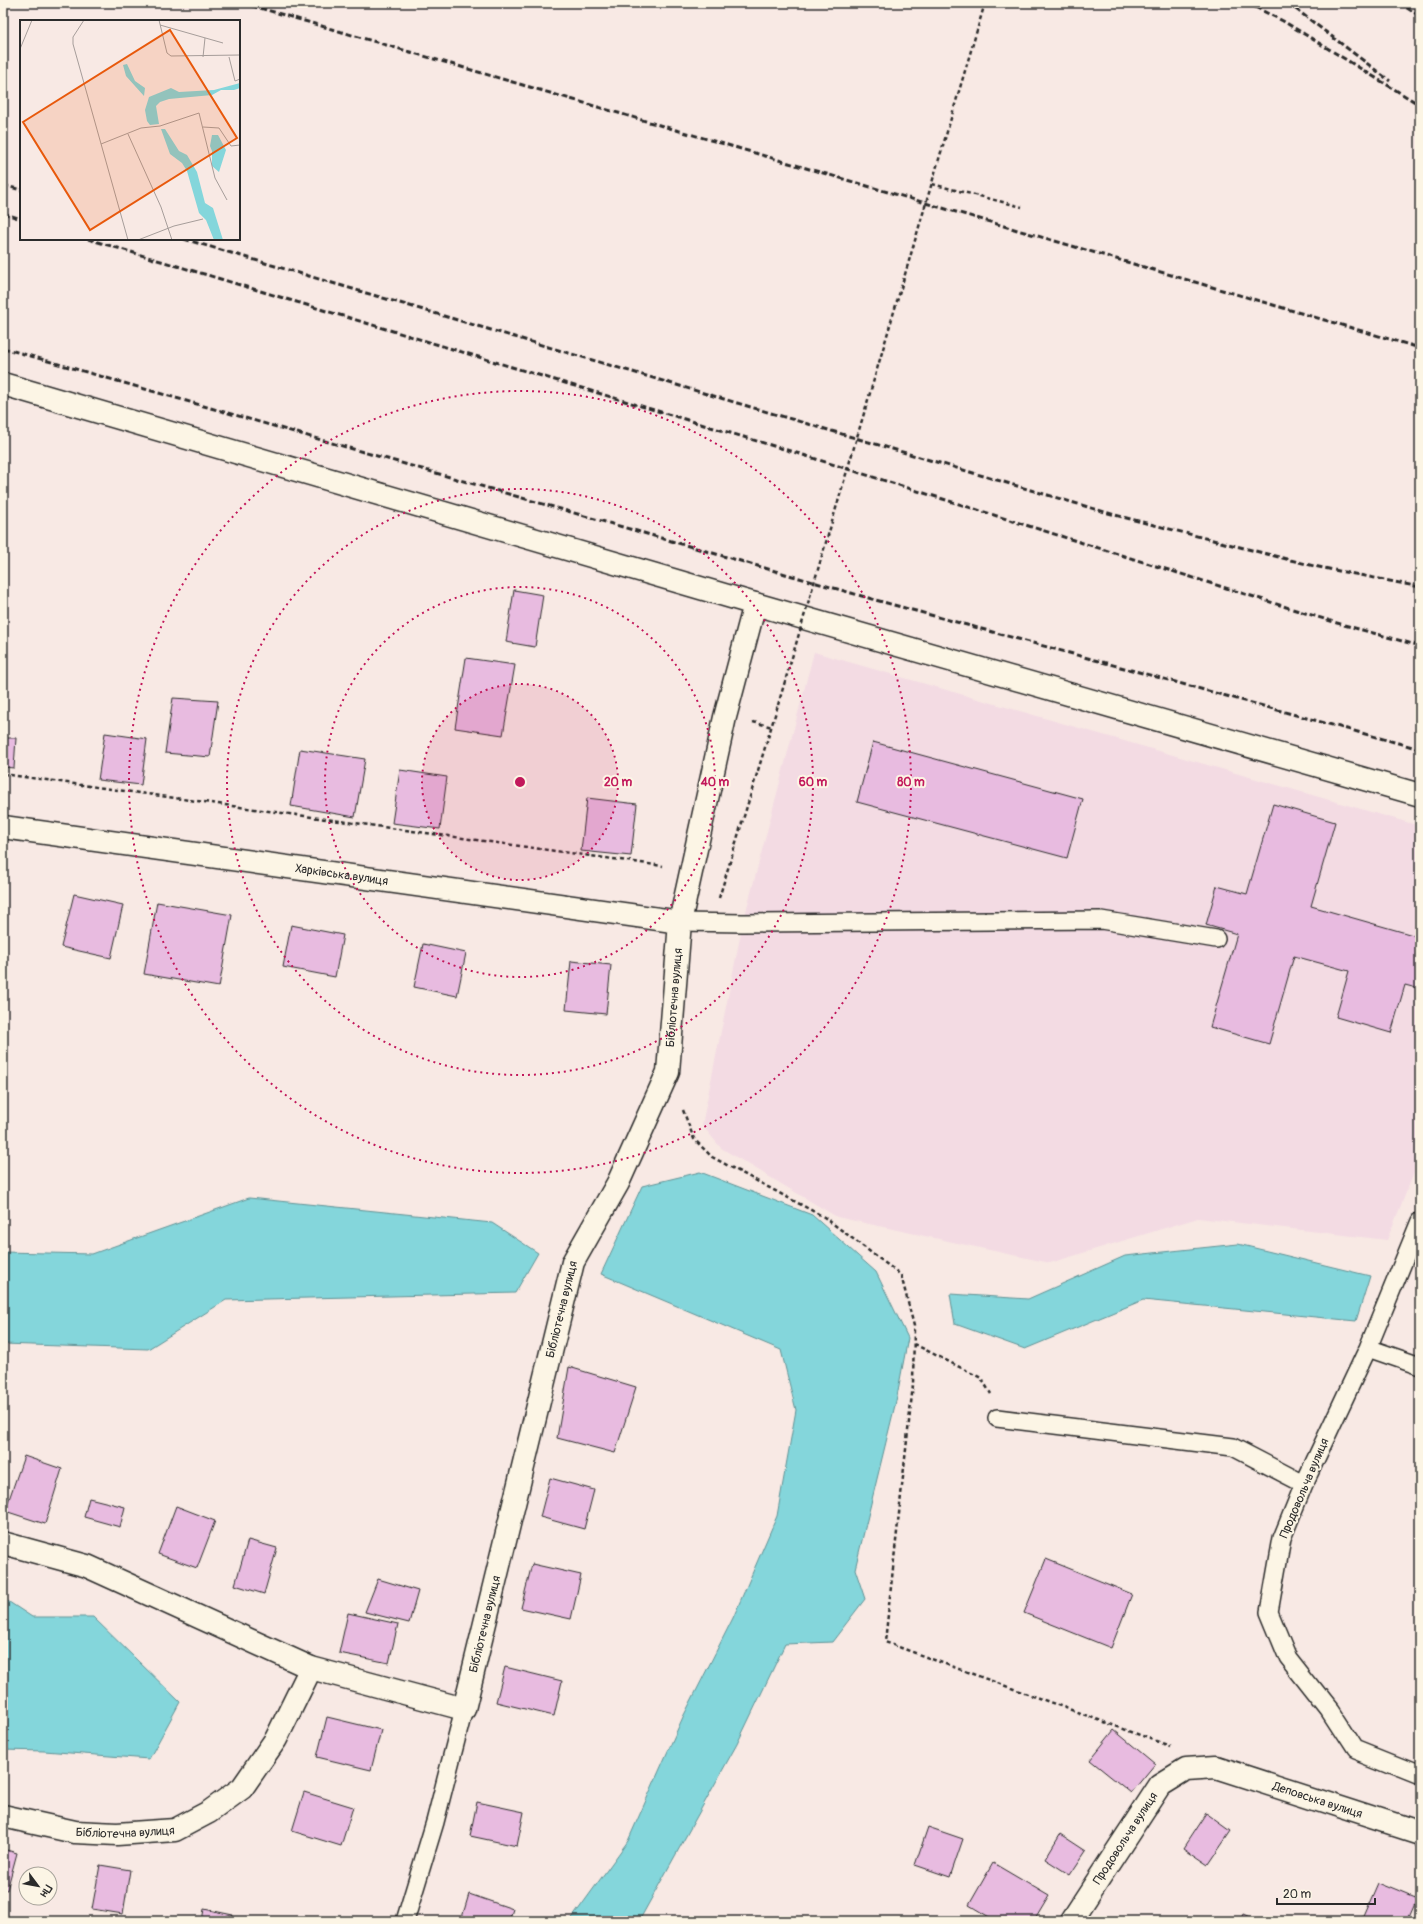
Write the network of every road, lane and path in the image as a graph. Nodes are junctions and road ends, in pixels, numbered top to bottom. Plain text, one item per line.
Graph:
1 (985, 3) edge
2 (932, 184) junction
3 (1022, 207) dead end
4 (3, 384) edge
5 (755, 604) junction
6 (3, 774) edge
7 (1420, 795) edge
8 (3, 827) edge
9 (692, 870) junction
10 (680, 922) junction
11 (712, 923) junction
12 (1216, 939) dead end
13 (668, 1072) junction
14 (1420, 1221) edge
15 (914, 1344) junction
16 (1368, 1348) junction
17 (1420, 1366) edge
18 (997, 1418) joint
19 (1304, 1484) junction
20 (3, 1543) edge
21 (311, 1668) junction
22 (464, 1709) junction
23 (1173, 1748) dead end
24 (1216, 1767) joint
25 (1420, 1776) edge
26 (3, 1816) edge
27 (1420, 1833) edge
28 (404, 1921) edge
29 (1071, 1921) edge

1 - 2 path, bridge
2 - 3 path
2 - 11 path, bridge
4 - 5 street
5 - 7 street
5 - 9 street, Бібліотечна вулиця
6 - 9 path
8 - 10 street, Харківська вулиця
9 - 10 street, Бібліотечна вулиця
10 - 11 lane
10 - 13 street, Бібліотечна вулиця
11 - 12 lane
13 - 15 path
13 - 22 street, Бібліотечна вулиця
14 - 16 lane, Продовольча вулиця
15 - 18 path
15 - 23 path
16 - 17 lane
16 - 19 lane, Продовольча вулиця
18 - 19 lane
19 - 25 lane, Продовольча вулиця
20 - 21 street
21 - 22 street
21 - 26 street, Бібліотечна вулиця
22 - 28 lane, Бібліотечна вулиця
24 - 27 street, Деповська вулиця
24 - 29 street, Продовольча вулиця

